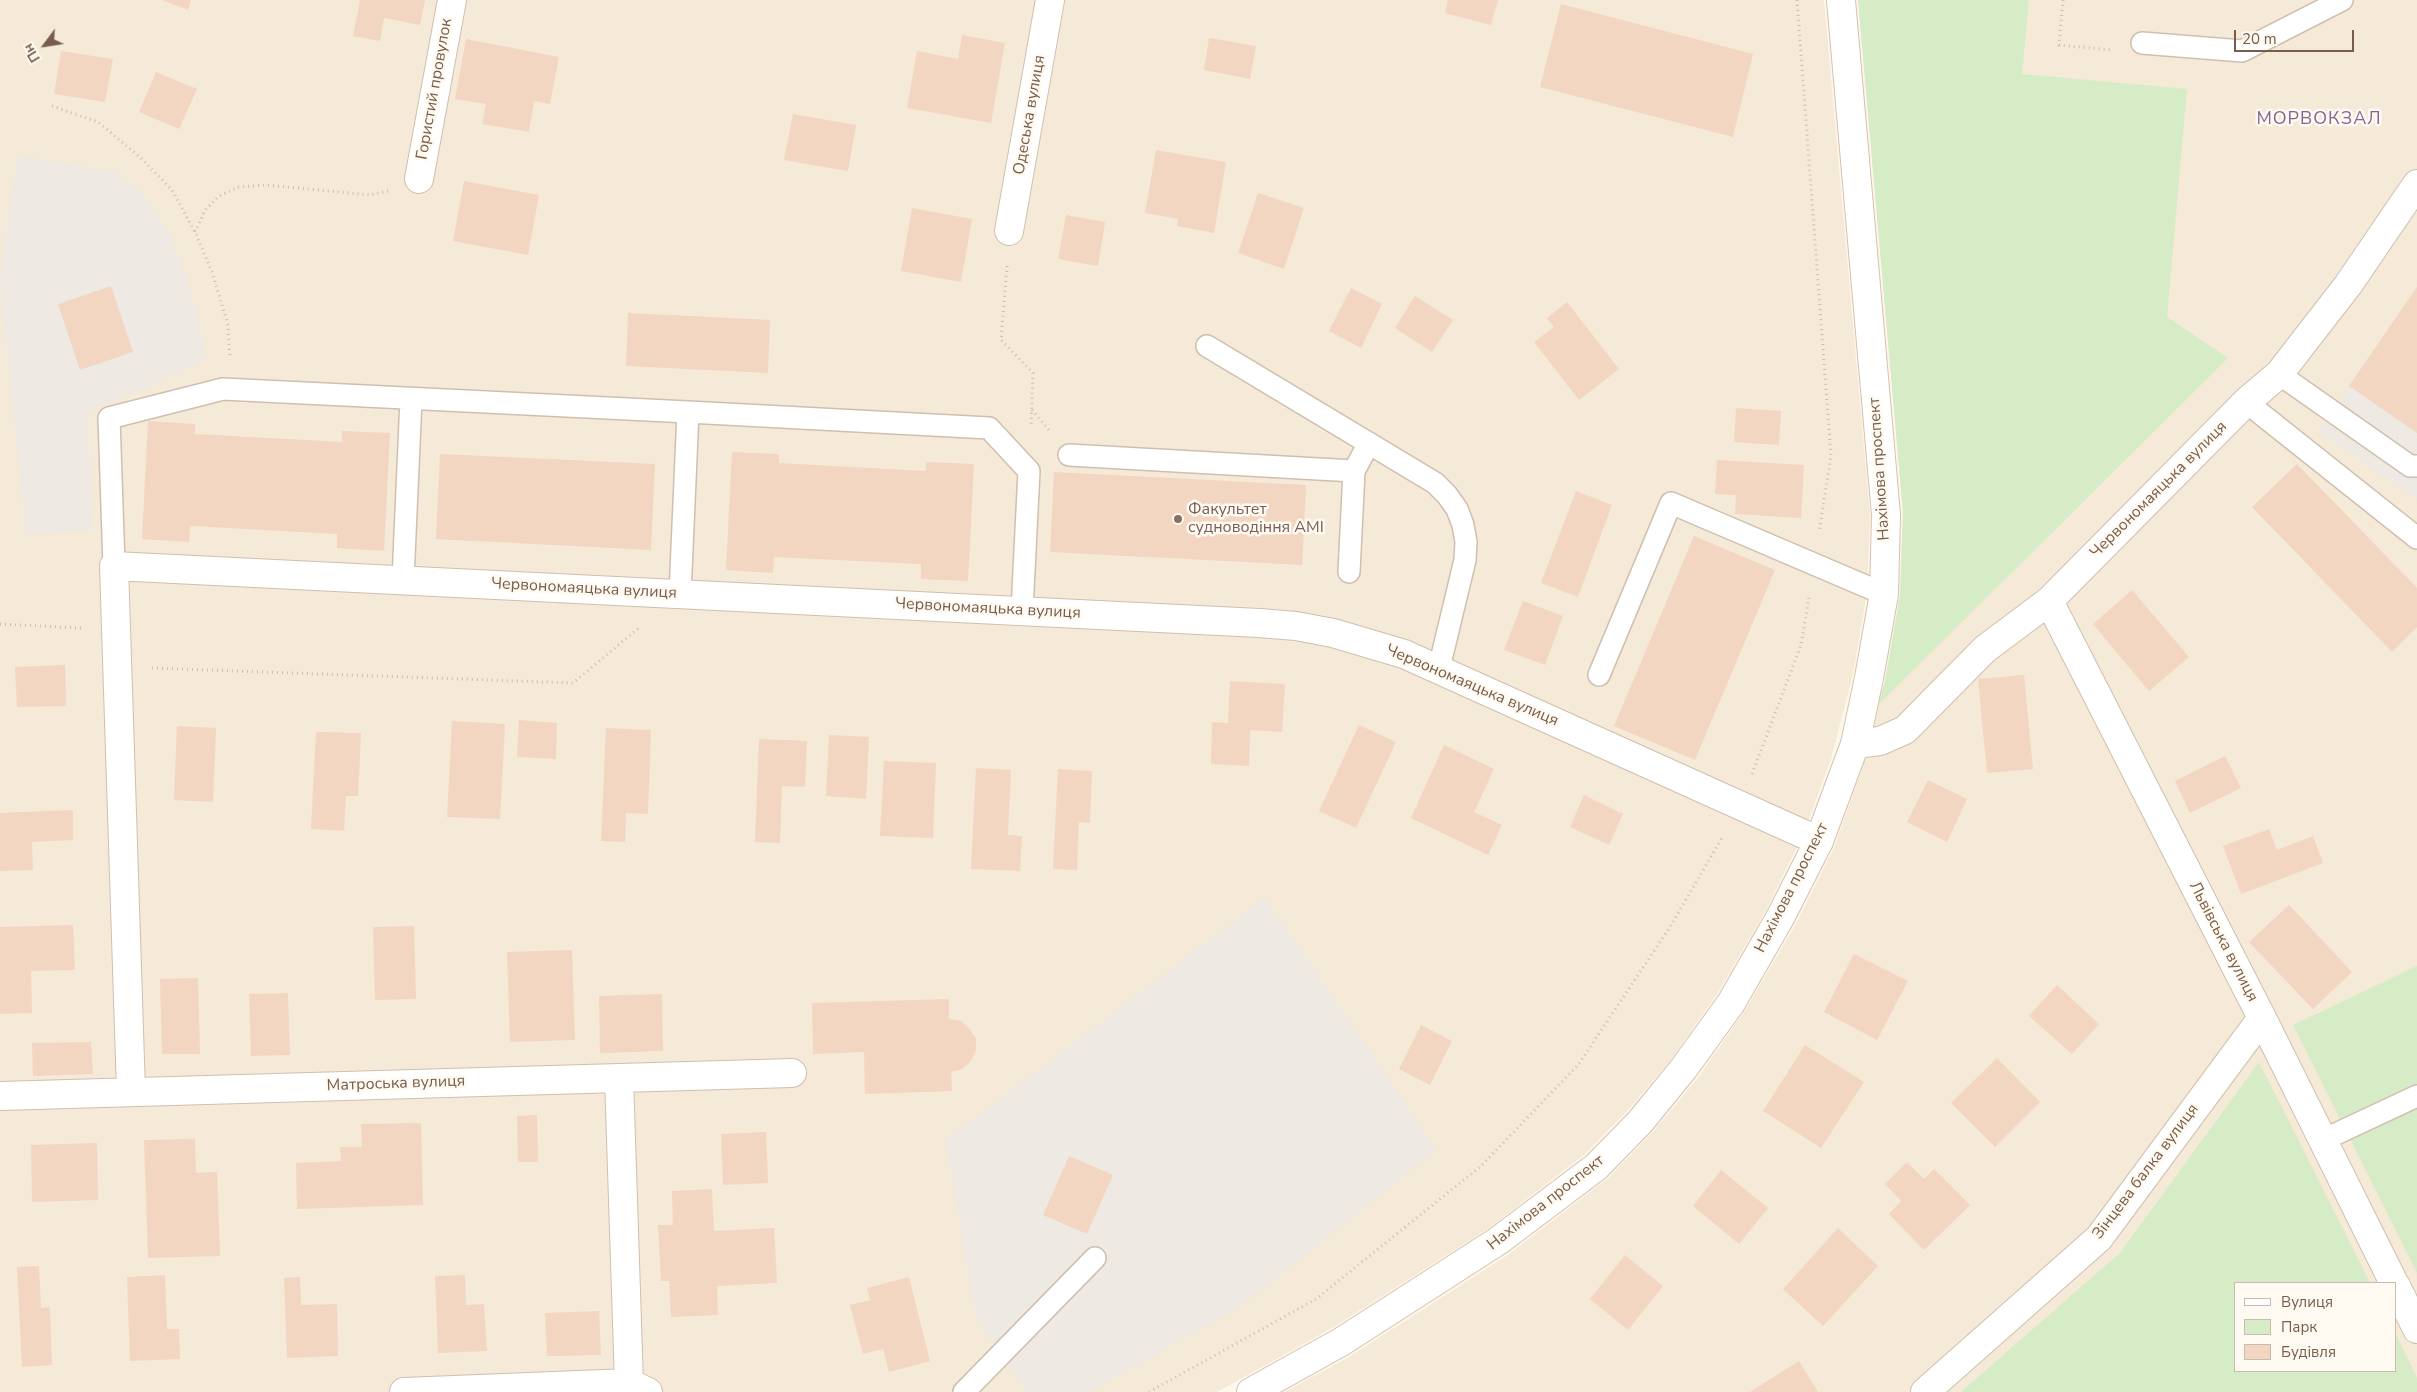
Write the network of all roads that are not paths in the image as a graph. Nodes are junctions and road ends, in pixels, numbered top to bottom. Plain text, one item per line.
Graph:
1 (452, 0) edge
2 (1050, 0) edge
3 (1841, 0) edge
4 (2342, 0) edge
5 (2142, 43) dead end
6 (419, 179) road end
7 (2417, 184) edge
8 (1009, 231) road end
9 (1207, 346) dead end
10 (2279, 374) junction
11 (411, 399) junction
12 (2246, 402) junction
13 (688, 412) junction
14 (1369, 443) junction
15 (1069, 455) dead end
16 (2417, 466) edge
17 (1354, 471) junction
18 (2417, 538) edge
19 (114, 566) junction
20 (1349, 572) dead end
21 (403, 580) junction
22 (680, 594) junction
23 (1884, 594) junction
24 (2048, 601) junction
25 (1022, 611) junction
26 (1439, 668) junction
27 (1599, 675) dead end
28 (1855, 744) junction
29 (1819, 841) junction
30 (2262, 1018) junction
31 (792, 1073) dead end
32 (619, 1078) junction
33 (131, 1092) junction
34 (0, 1096) edge
35 (2417, 1096) edge
36 (2323, 1140) junction
37 (1095, 1258) dead end
38 (2394, 1282) edge
39 (2397, 1289) edge
40 (2417, 1329) edge
41 (638, 1388) edge
42 (404, 1392) edge
43 (964, 1392) edge
44 (1251, 1392) edge
45 (1926, 1392) edge

1 - 6 street, Гористий провулок
2 - 8 street, Одеська вулиця
3 - 23 street, Нахімова проспект
4 - 5 lane
7 - 10 street, Червономаяцька вулиця
9 - 14 lane
10 - 12 street, Червономаяцька вулиця
10 - 16 lane
11 - 13 lane
11 - 19 lane
11 - 21 lane
12 - 18 lane
12 - 24 street, Червономаяцька вулиця
13 - 22 lane
13 - 25 lane
14 - 17 lane
14 - 26 lane
15 - 17 lane
17 - 20 lane
19 - 21 street, Червономаяцька вулиця
19 - 33 street
21 - 22 street, Червономаяцька вулиця
22 - 25 street, Червономаяцька вулиця
23 - 27 lane
23 - 28 street, Нахімова проспект
24 - 28 street, Червономаяцька вулиця
24 - 30 street, Львівська вулиця
25 - 26 street, Червономаяцька вулиця
26 - 29 street, Червономаяцька вулиця
28 - 29 street, Нахімова проспект
29 - 44 street, Нахімова проспект
30 - 36 street, Львівська вулиця
30 - 45 street, Зінцева балка вулиця
31 - 32 street, Матроська вулиця
32 - 33 street, Матроська вулиця
32 - 41 street
33 - 34 street, Матроська вулиця
35 - 36 lane
36 - 38 street, Львівська вулиця
37 - 43 lane
39 - 40 street, Львівська вулиця
41 - 42 street

